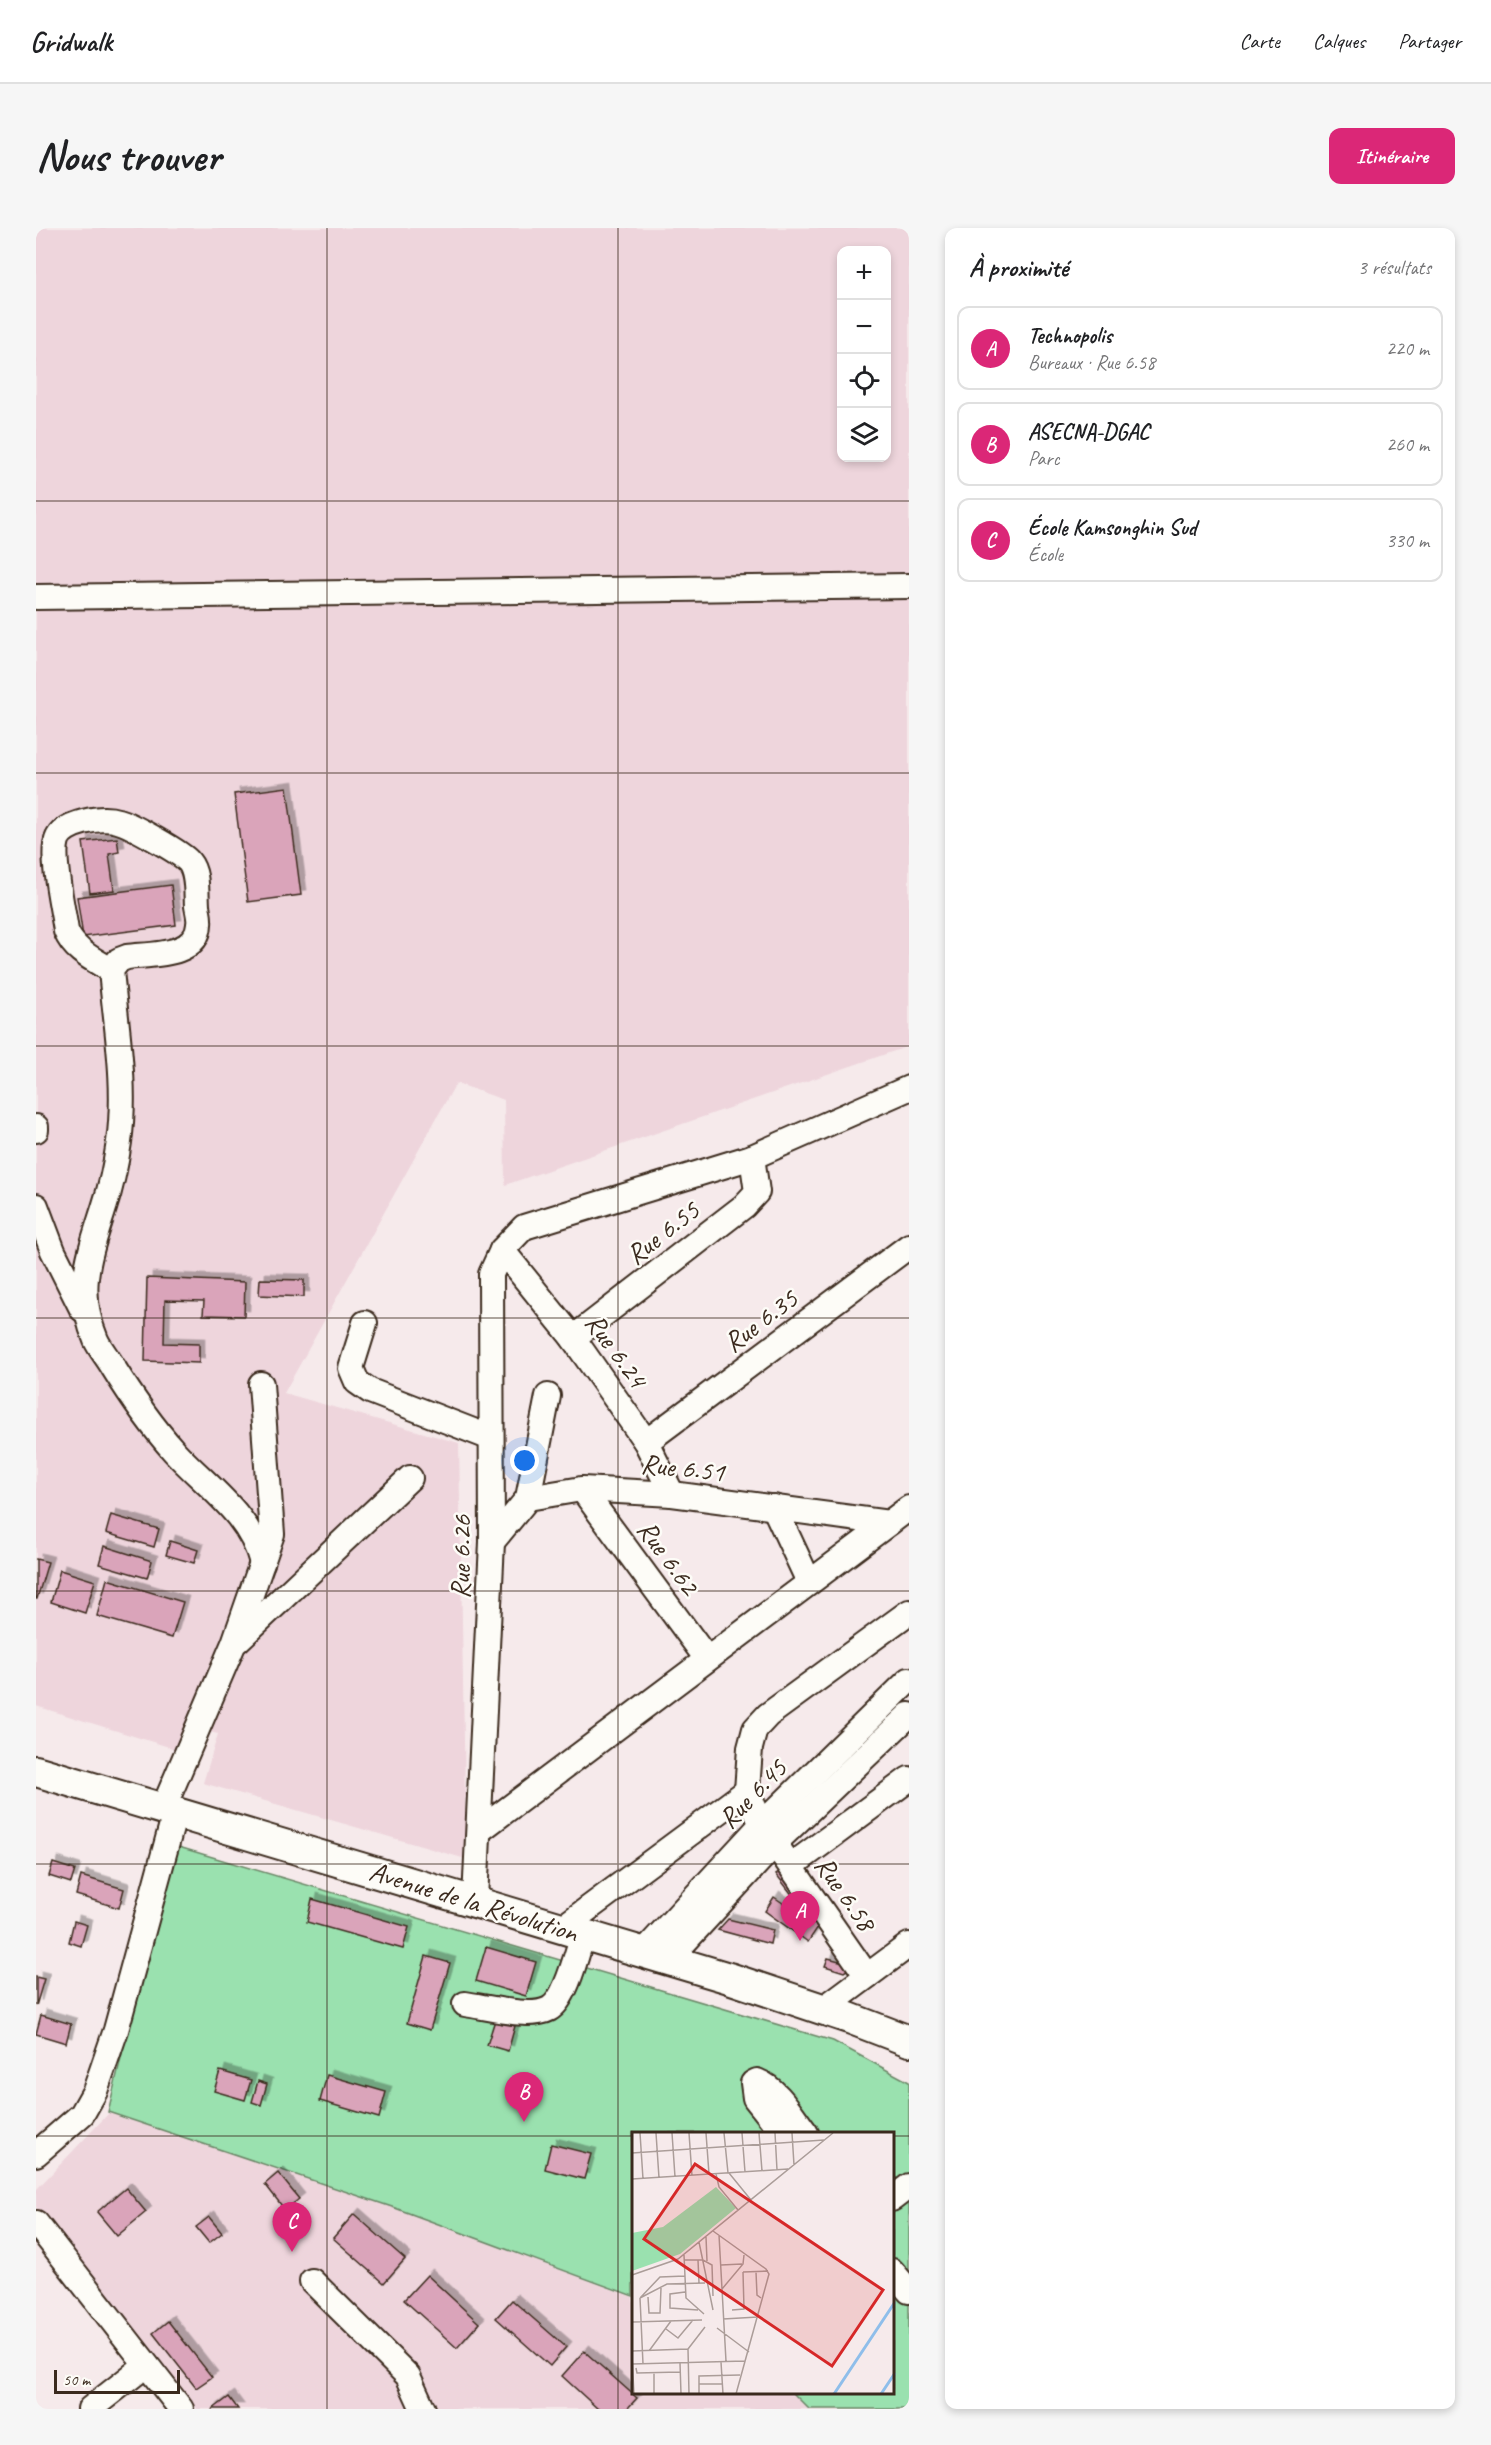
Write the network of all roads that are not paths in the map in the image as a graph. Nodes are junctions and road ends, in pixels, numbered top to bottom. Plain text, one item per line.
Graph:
1 (909, 586) edge
2 (36, 597) edge
3 (111, 970) junction
4 (909, 1088) edge
5 (752, 1157) junction
6 (36, 1206) edge
7 (36, 1232) edge
8 (909, 1246) edge
9 (502, 1250) junction
10 (53, 1251) junction
11 (365, 1323) dead end
12 (573, 1338) junction
13 (97, 1341) junction
14 (261, 1384) dead end
15 (548, 1396) dead end
16 (491, 1438) junction
17 (646, 1442) junction
18 (410, 1478) dead end
19 (582, 1489) junction
20 (672, 1494) junction
21 (528, 1498) junction
22 (774, 1508) junction
23 (909, 1508) edge
24 (889, 1522) junction
25 (492, 1542) junction
26 (262, 1563) junction
27 (809, 1582) junction
28 (909, 1612) edge
29 (234, 1643) junction
30 (707, 1659) junction
31 (908, 1683) edge
32 (909, 1715) edge
33 (833, 1754) junction
34 (851, 1770) junction
35 (36, 1771) edge
36 (909, 1779) edge
37 (747, 1791) junction
38 (169, 1811) junction
39 (480, 1830) junction
40 (769, 1834) junction
41 (791, 1866) junction
42 (475, 1900) junction
43 (573, 1931) junction
44 (909, 1945) edge
45 (656, 1957) junction
46 (867, 1976) junction
47 (465, 2004) dead end
48 (823, 2009) junction
49 (909, 2042) edge
50 (782, 2132) edge
51 (805, 2132) edge
52 (36, 2154) edge
53 (909, 2186) edge
54 (894, 2197) edge
55 (39, 2234) edge
56 (894, 2273) edge
57 (312, 2281) dead end
58 (909, 2291) edge
59 (146, 2365) junction
60 (90, 2409) edge
61 (181, 2409) edge
62 (423, 2409) edge

1 - 2 street
3 - 3 street
3 - 13 street
4 - 5 street
5 - 9 street, Rue 6.26
5 - 12 street, Rue 6.55
6 - 10 street
7 - 10 street
8 - 17 street, Rue 6.35
9 - 12 street, Rue 6.24
9 - 16 street, Rue 6.26
10 - 13 street
11 - 16 street
12 - 17 street, Rue 6.24
13 - 26 street
14 - 26 street
15 - 21 street
16 - 25 street, Rue 6.26
17 - 20 street, Rue 6.24
18 - 29 street
19 - 20 street, Rue 6.51
19 - 21 street, Rue 6.51
19 - 30 street, Rue 6.62
20 - 22 street, Rue 6.51
21 - 25 street
22 - 24 street, Rue 6.51
22 - 27 street
23 - 24 street
24 - 27 street
25 - 39 street, Rue 6.26
26 - 29 street
27 - 30 street
28 - 37 street
29 - 38 street
30 - 39 street
31 - 33 street, Rue 6.45
32 - 34 street, Rue 6.45
33 - 34 street
33 - 40 street, Rue 6.45
34 - 40 street, Rue 6.45
35 - 38 main road, Avenue de la Révolution
36 - 41 street
37 - 40 street, Rue 6.58
37 - 43 street
38 - 42 main road, Avenue de la Révolution
38 - 52 street
39 - 42 street, Rue 6.26
40 - 41 street, Rue 6.58
40 - 45 street, Rue 6.45
41 - 46 street, Rue 6.58
42 - 43 main road, Avenue de la Révolution
43 - 45 main road, Avenue de la Révolution
43 - 47 street
44 - 46 street
45 - 48 main road, Avenue de la Révolution
46 - 48 street
48 - 49 main road, Avenue de la Révolution
50 - 51 street
53 - 54 street
55 - 59 street
56 - 58 street
57 - 62 street
59 - 60 street
59 - 61 street

